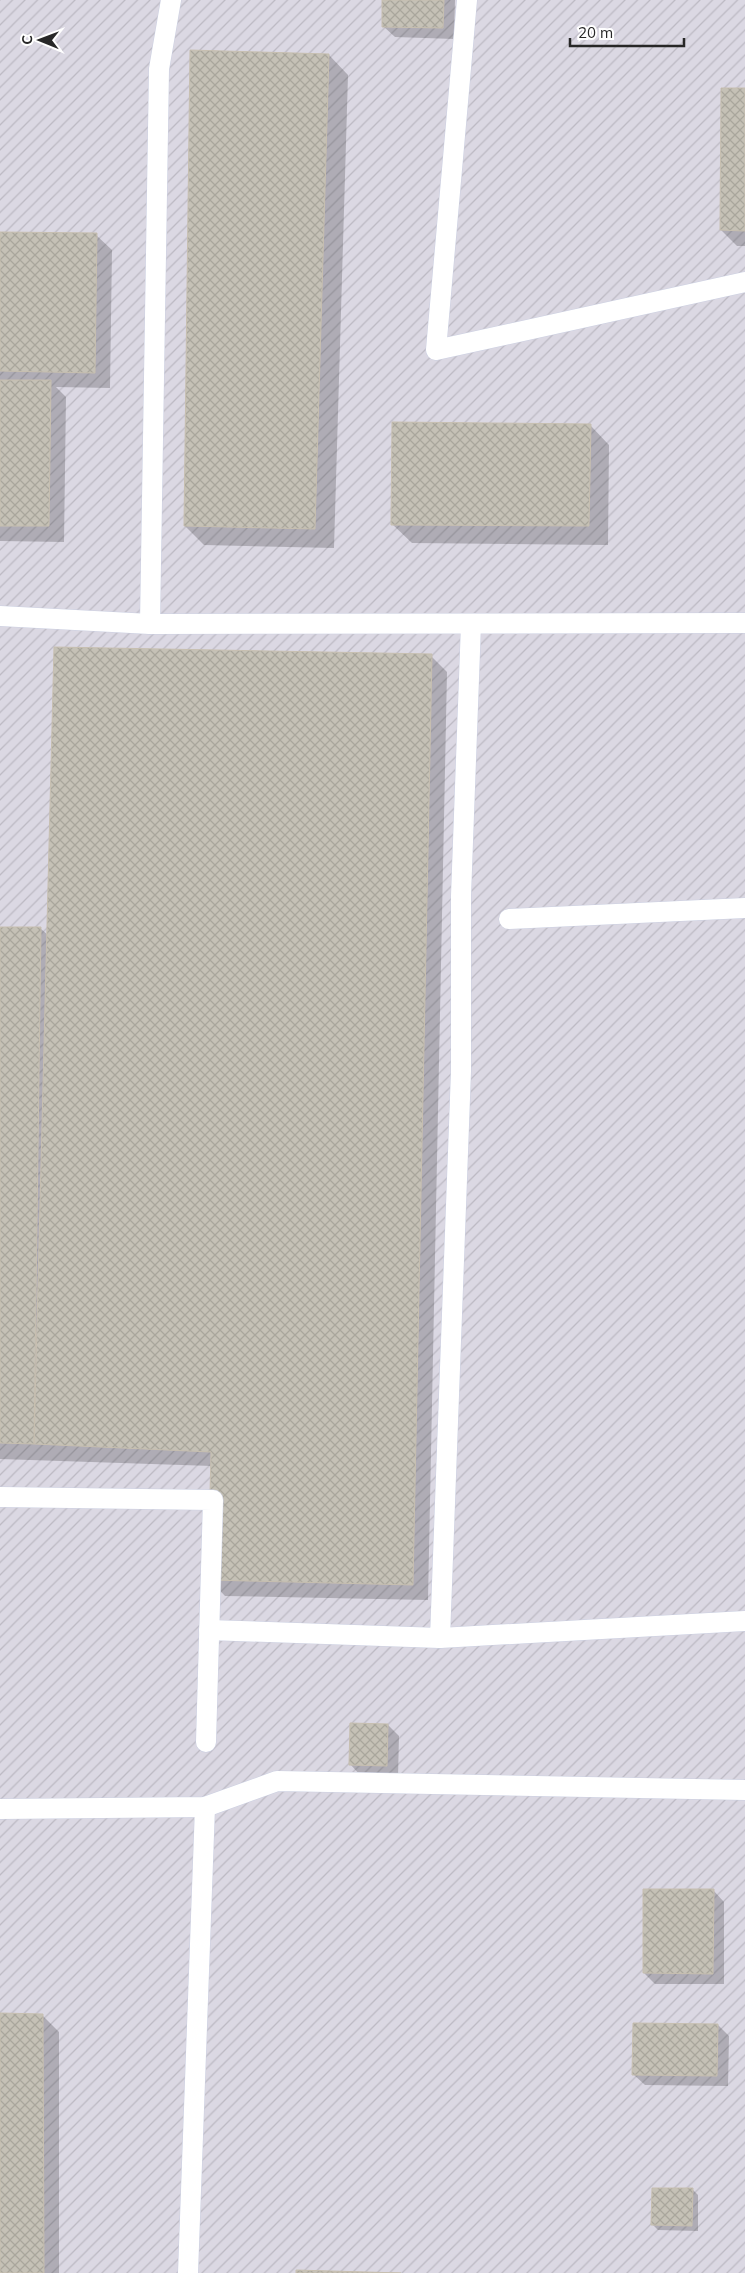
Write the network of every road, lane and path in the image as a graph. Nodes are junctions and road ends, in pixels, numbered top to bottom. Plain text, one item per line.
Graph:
1 (171, 0) edge
2 (467, 0) edge
3 (745, 282) edge
4 (0, 616) edge
5 (745, 623) edge
6 (150, 624) junction
7 (471, 624) junction
8 (745, 908) edge
9 (509, 919) dead end
10 (0, 1497) edge
11 (745, 1621) edge
12 (209, 1630) junction
13 (440, 1638) junction
14 (206, 1742) dead end
15 (745, 1790) edge
16 (205, 1806) junction
17 (0, 1809) edge
18 (188, 2273) edge

1 - 6 lane
2 - 3 lane
4 - 6 lane
5 - 7 lane
6 - 7 lane
7 - 13 lane
8 - 9 lane
10 - 12 lane
11 - 13 lane
12 - 13 lane
12 - 14 lane
15 - 16 lane
16 - 17 lane
16 - 18 lane

